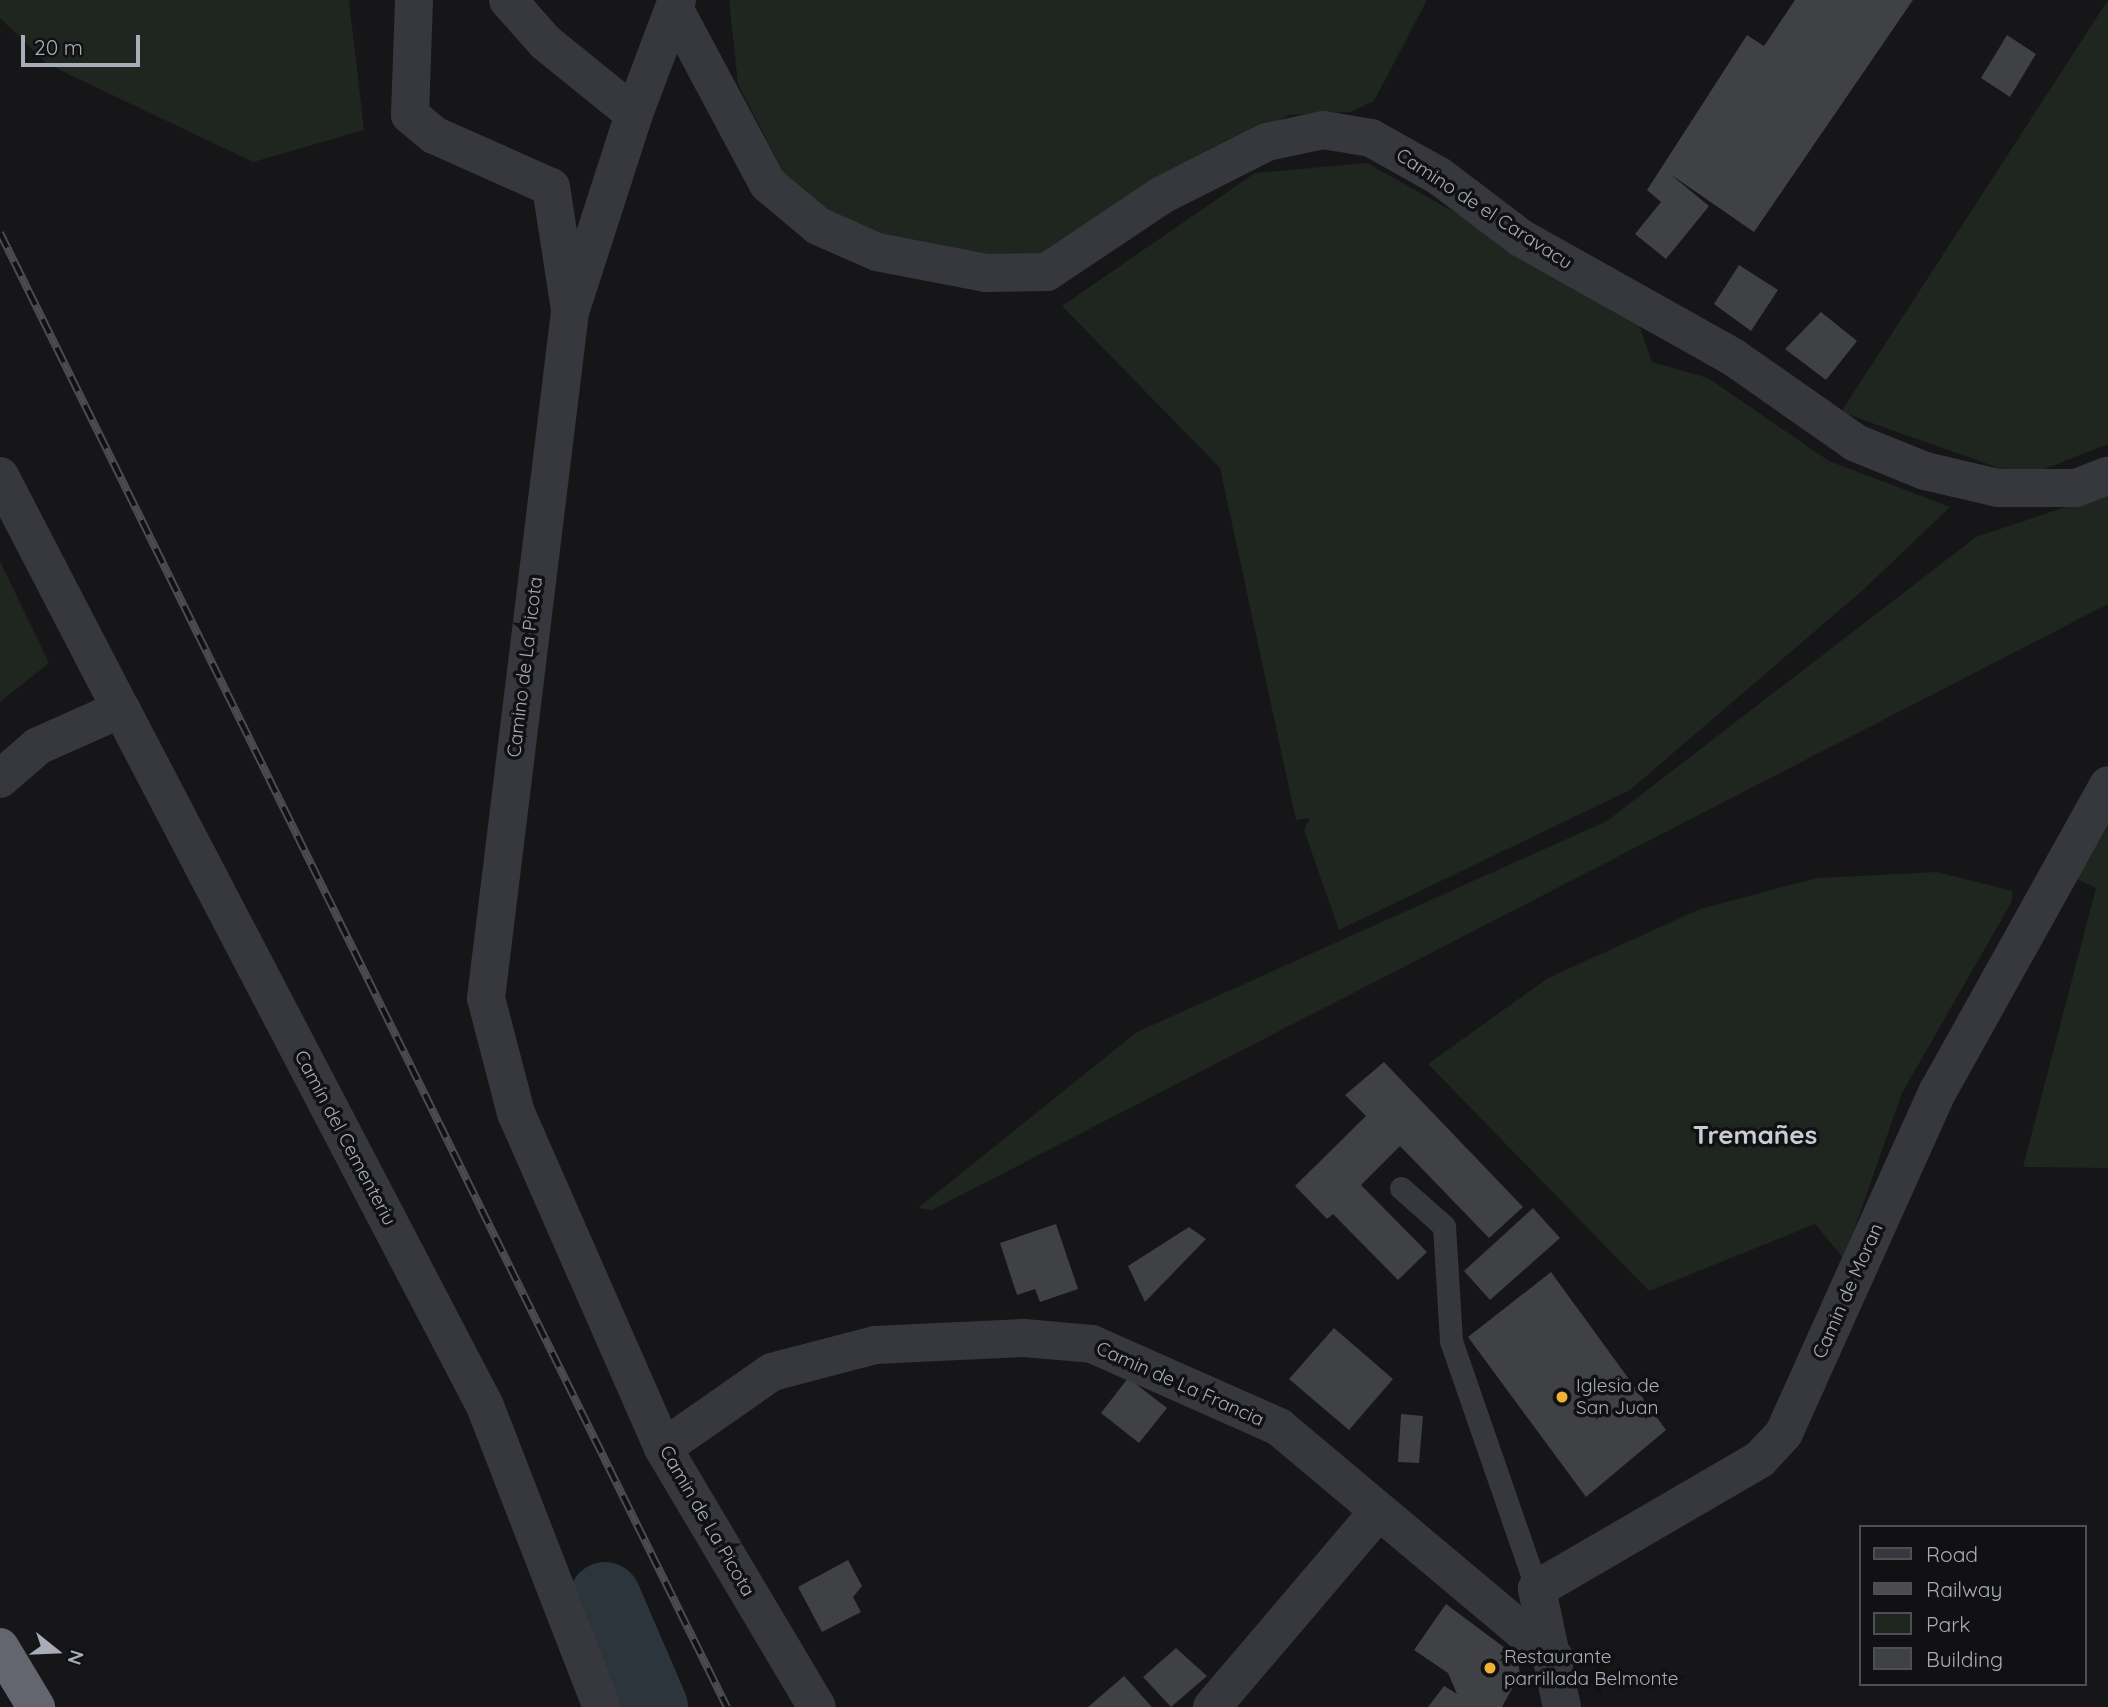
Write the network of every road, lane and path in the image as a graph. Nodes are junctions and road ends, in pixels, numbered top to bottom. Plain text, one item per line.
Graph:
1 (414, 0) edge
2 (508, 0) edge
3 (676, 5) edge
4 (634, 114) junction
5 (570, 312) junction
6 (0, 476) edge
7 (2108, 476) edge
8 (121, 709) junction
9 (0, 779) edge
10 (2108, 785) edge
11 (1401, 1188) dead end
12 (611, 1329) joint
13 (663, 1448) junction
14 (1379, 1511) junction
15 (1536, 1589) junction
16 (0, 1647) edge
17 (1555, 1659) junction
18 (36, 1707) edge
19 (602, 1707) edge
20 (817, 1707) edge
21 (1212, 1707) edge
22 (1562, 1707) edge

1 - 5 street
2 - 4 street
3 - 4 street, Camino de La Picota
3 - 7 street, Camino de el Caravacu
4 - 5 street, Camino de La Picota
5 - 12 street, Camino de La Picota
6 - 8 street, Camín del Cementeriu
8 - 9 street
8 - 19 street, Camín del Cementeriu
10 - 15 street, Camin de Moran
11 - 15 lane
12 - 13 street, Camin de La Picota
13 - 14 street, Camin de La Francia
13 - 20 street, Camin de La Picota
14 - 17 street, Camin de La Francia
14 - 21 street
15 - 17 street
16 - 18 highway
17 - 22 street

